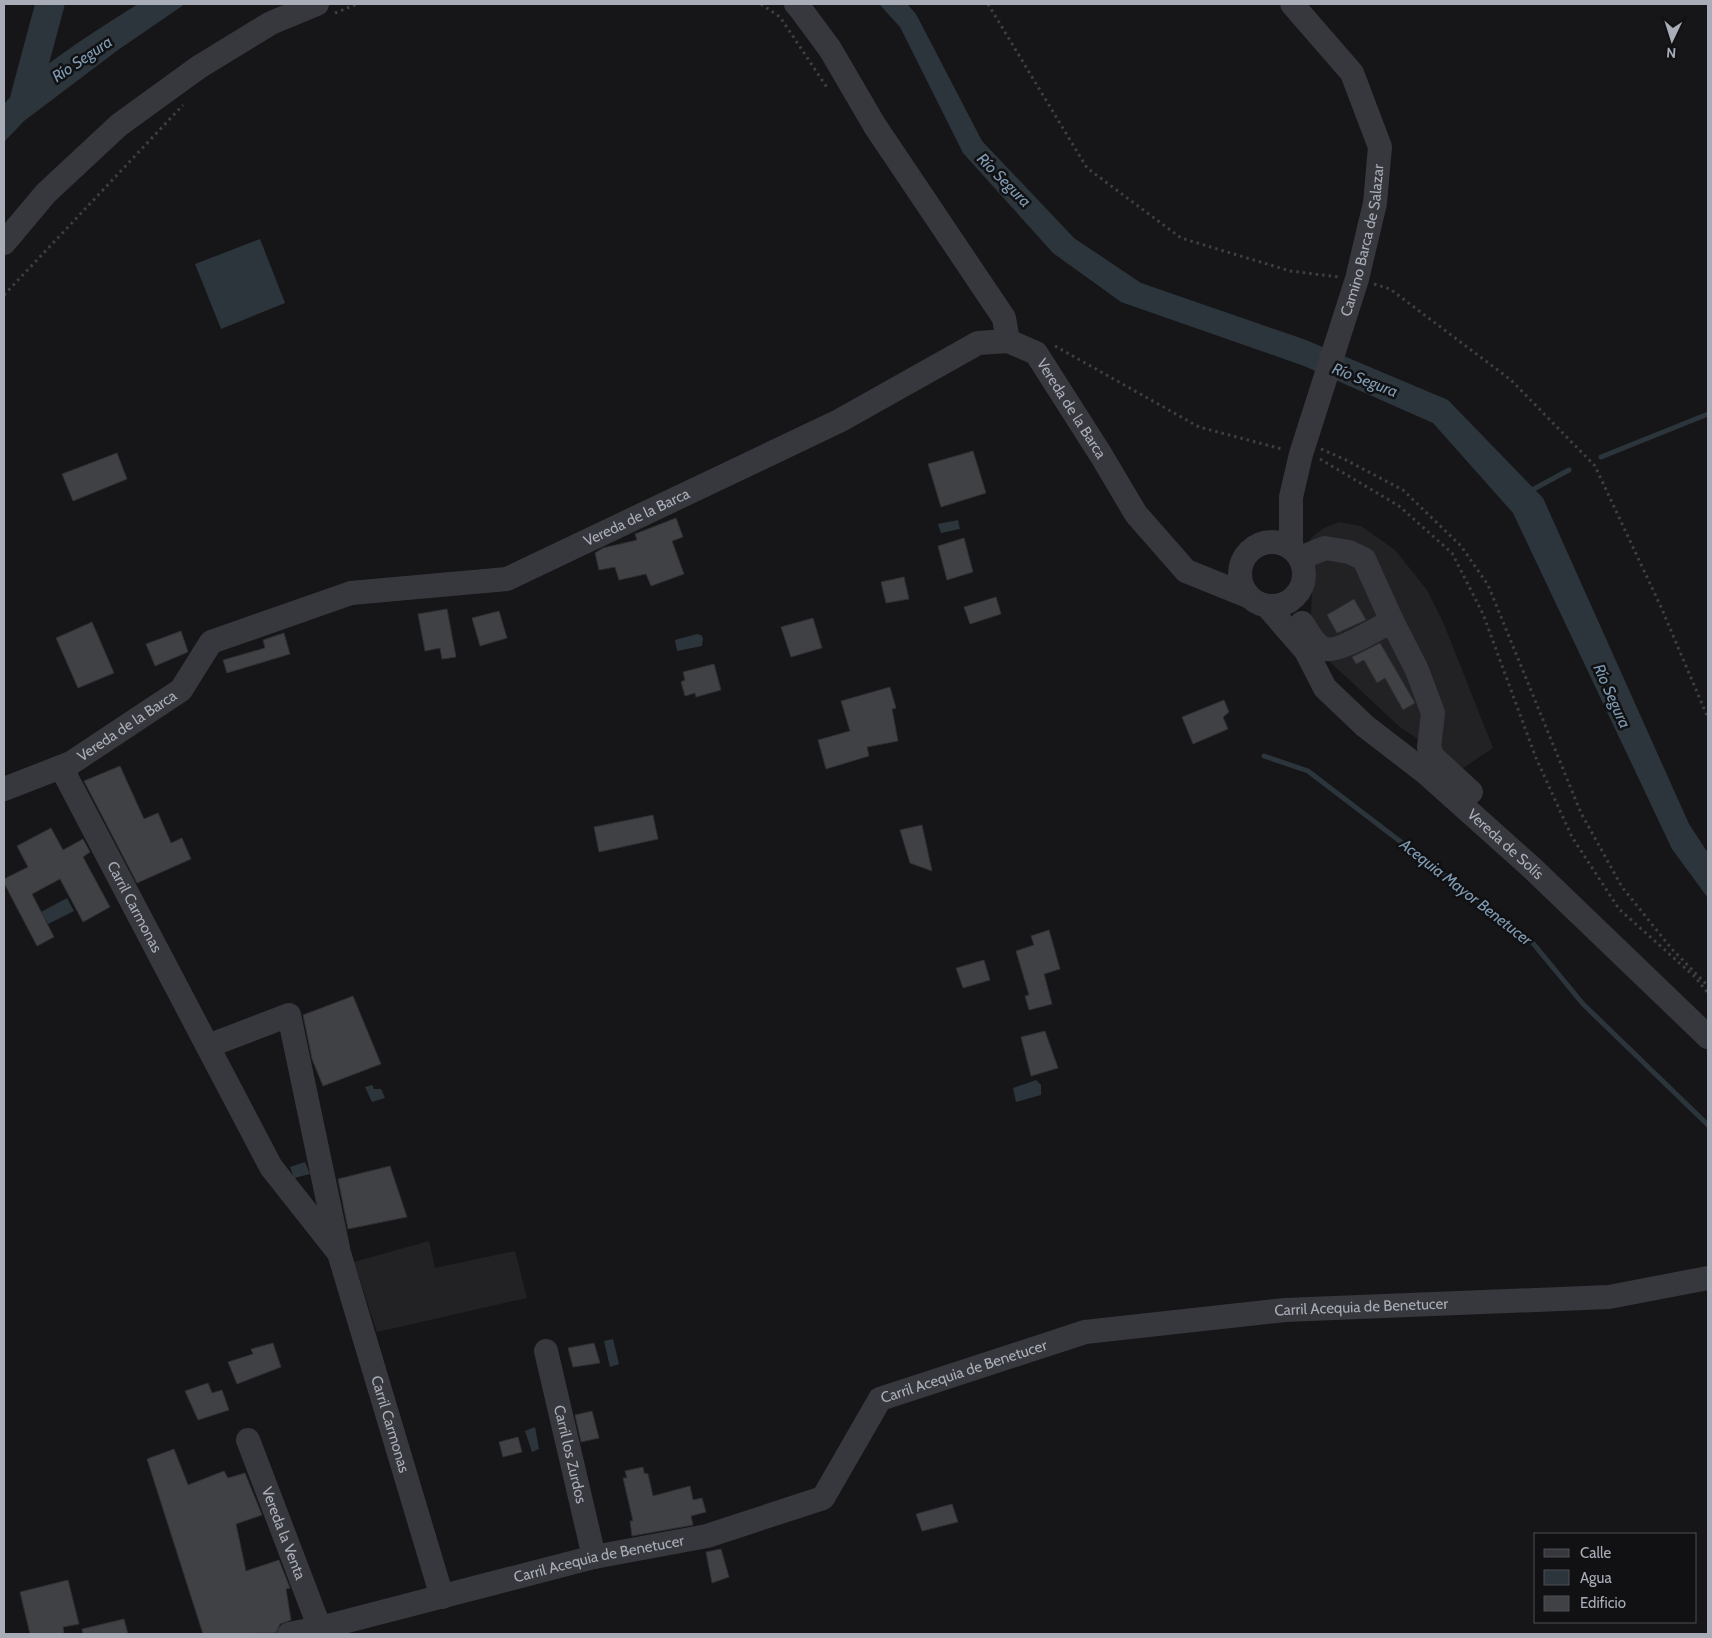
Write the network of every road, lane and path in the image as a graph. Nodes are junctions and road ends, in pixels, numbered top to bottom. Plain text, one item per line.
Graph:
1 (357, 4) edge
2 (761, 4) edge
3 (796, 4) edge
4 (988, 4) edge
5 (1292, 4) edge
6 (324, 9) edge
7 (829, 89) dead end
8 (183, 105) dead end
9 (4, 243) edge
10 (1357, 279) junction
11 (4, 295) edge
12 (1008, 341) junction
13 (1046, 341) dead end
14 (1303, 448) junction
15 (1291, 497) junction
16 (1262, 544) junction
17 (1296, 554) junction
18 (1241, 566) junction
19 (1186, 571) junction
20 (1296, 595) junction
21 (1258, 601) junction
22 (1301, 621) junction
23 (1392, 621) junction
24 (1306, 651) junction
25 (1708, 718) edge
26 (61, 767) junction
27 (4, 788) edge
28 (1531, 867) junction
29 (1708, 986) edge
30 (1708, 993) edge
31 (1708, 1037) edge
32 (208, 1046) junction
33 (339, 1253) junction
34 (1708, 1278) edge
35 (546, 1351) dead end
36 (248, 1440) dead end
37 (594, 1557) junction
38 (442, 1596) junction
39 (321, 1631) edge
40 (289, 1634) edge

1 - 6 path
2 - 7 path
3 - 12 street
4 - 10 path
5 - 10 street, Camino Barca de Salazar
6 - 9 street
8 - 11 path
10 - 14 street, Camino Barca de Salazar
10 - 25 path
12 - 19 street, Vereda de la Barca
12 - 26 street, Vereda de la Barca
13 - 14 path
14 - 15 street, Camino Barca de Salazar
14 - 29 path
14 - 30 path
15 - 16 street, Camino Barca de Salazar
15 - 17 street, Camino Barca de Salazar
16 - 17 street
16 - 18 street
17 - 20 street
17 - 23 street
18 - 19 street
18 - 21 street
19 - 21 street
20 - 21 street
20 - 22 street, Vereda de Solís
21 - 24 street, Vereda de Solís
22 - 23 street
22 - 24 street, Vereda de Solís
23 - 28 street
24 - 28 street, Vereda de Solís
26 - 27 street, Vereda de la Barca
26 - 32 street, Carril Carmonas
28 - 31 street, Vereda de Solís
32 - 33 street, Carril Carmonas
32 - 33 street, Carril Carmonas
33 - 38 street, Carril Carmonas
34 - 37 street, Carril Acequia de Benetucer
35 - 37 street, Carril los Zurdos
36 - 39 street, Vereda la Venta
37 - 38 street, Carril Acequia de Benetucer
38 - 39 street, Carril Acequia de Benetucer
39 - 40 street, Carril Acequia de Benetucer

